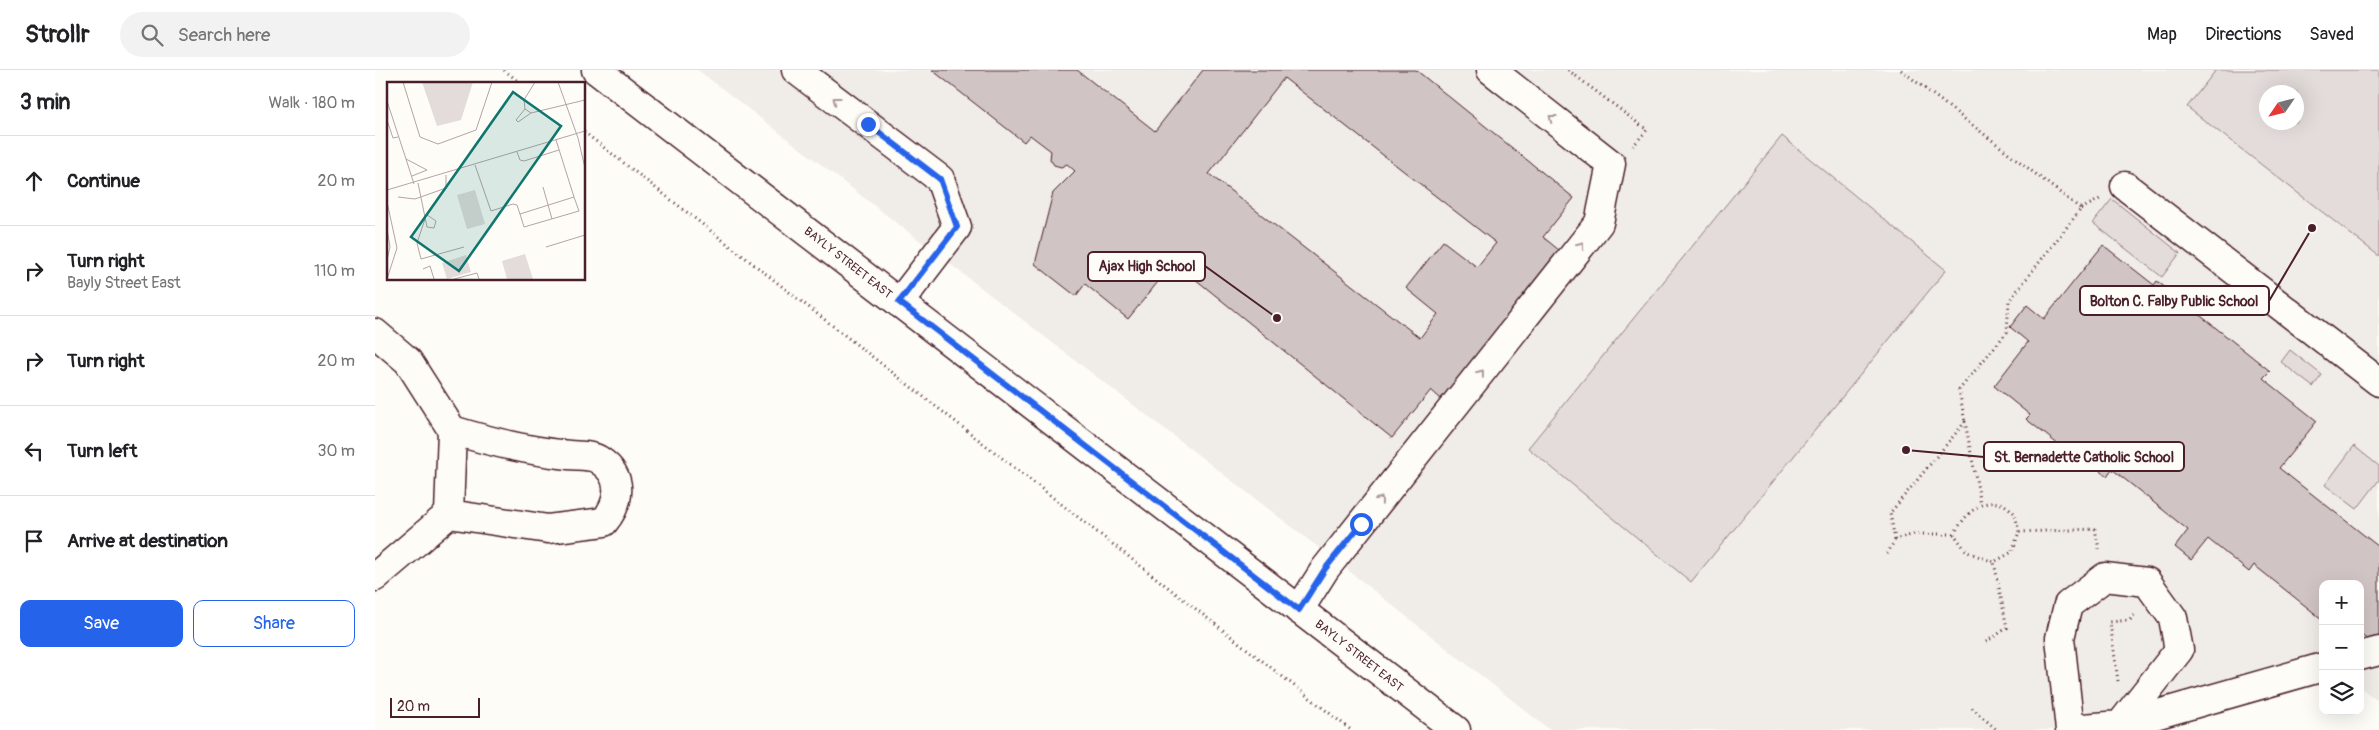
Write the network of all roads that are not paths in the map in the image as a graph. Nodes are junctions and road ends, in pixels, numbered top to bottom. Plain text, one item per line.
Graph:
1 (597, 70) edge
2 (796, 70) edge
3 (1491, 70) edge
4 (2125, 186) dead end
5 (899, 302) junction
6 (375, 333) edge
7 (2379, 382) edge
8 (452, 430) junction
9 (449, 514) junction
10 (375, 577) edge
11 (1299, 610) junction
12 (2379, 651) edge
13 (2364, 655) edge
14 (2319, 667) edge
15 (2122, 723) junction
16 (2070, 729) edge
17 (1456, 730) edge

1 - 5 main road, BAYLY STREET EAST
5 -> 2 main road
11 -> 3 main road
4 - 7 main road
5 - 11 main road, BAYLY STREET EAST
6 - 8 main road
8 - 9 main road
8 - 9 main road
9 - 10 main road
11 - 17 main road, BAYLY STREET EAST
12 - 13 main road
14 - 15 main road
15 - 16 main road
15 - 16 main road

